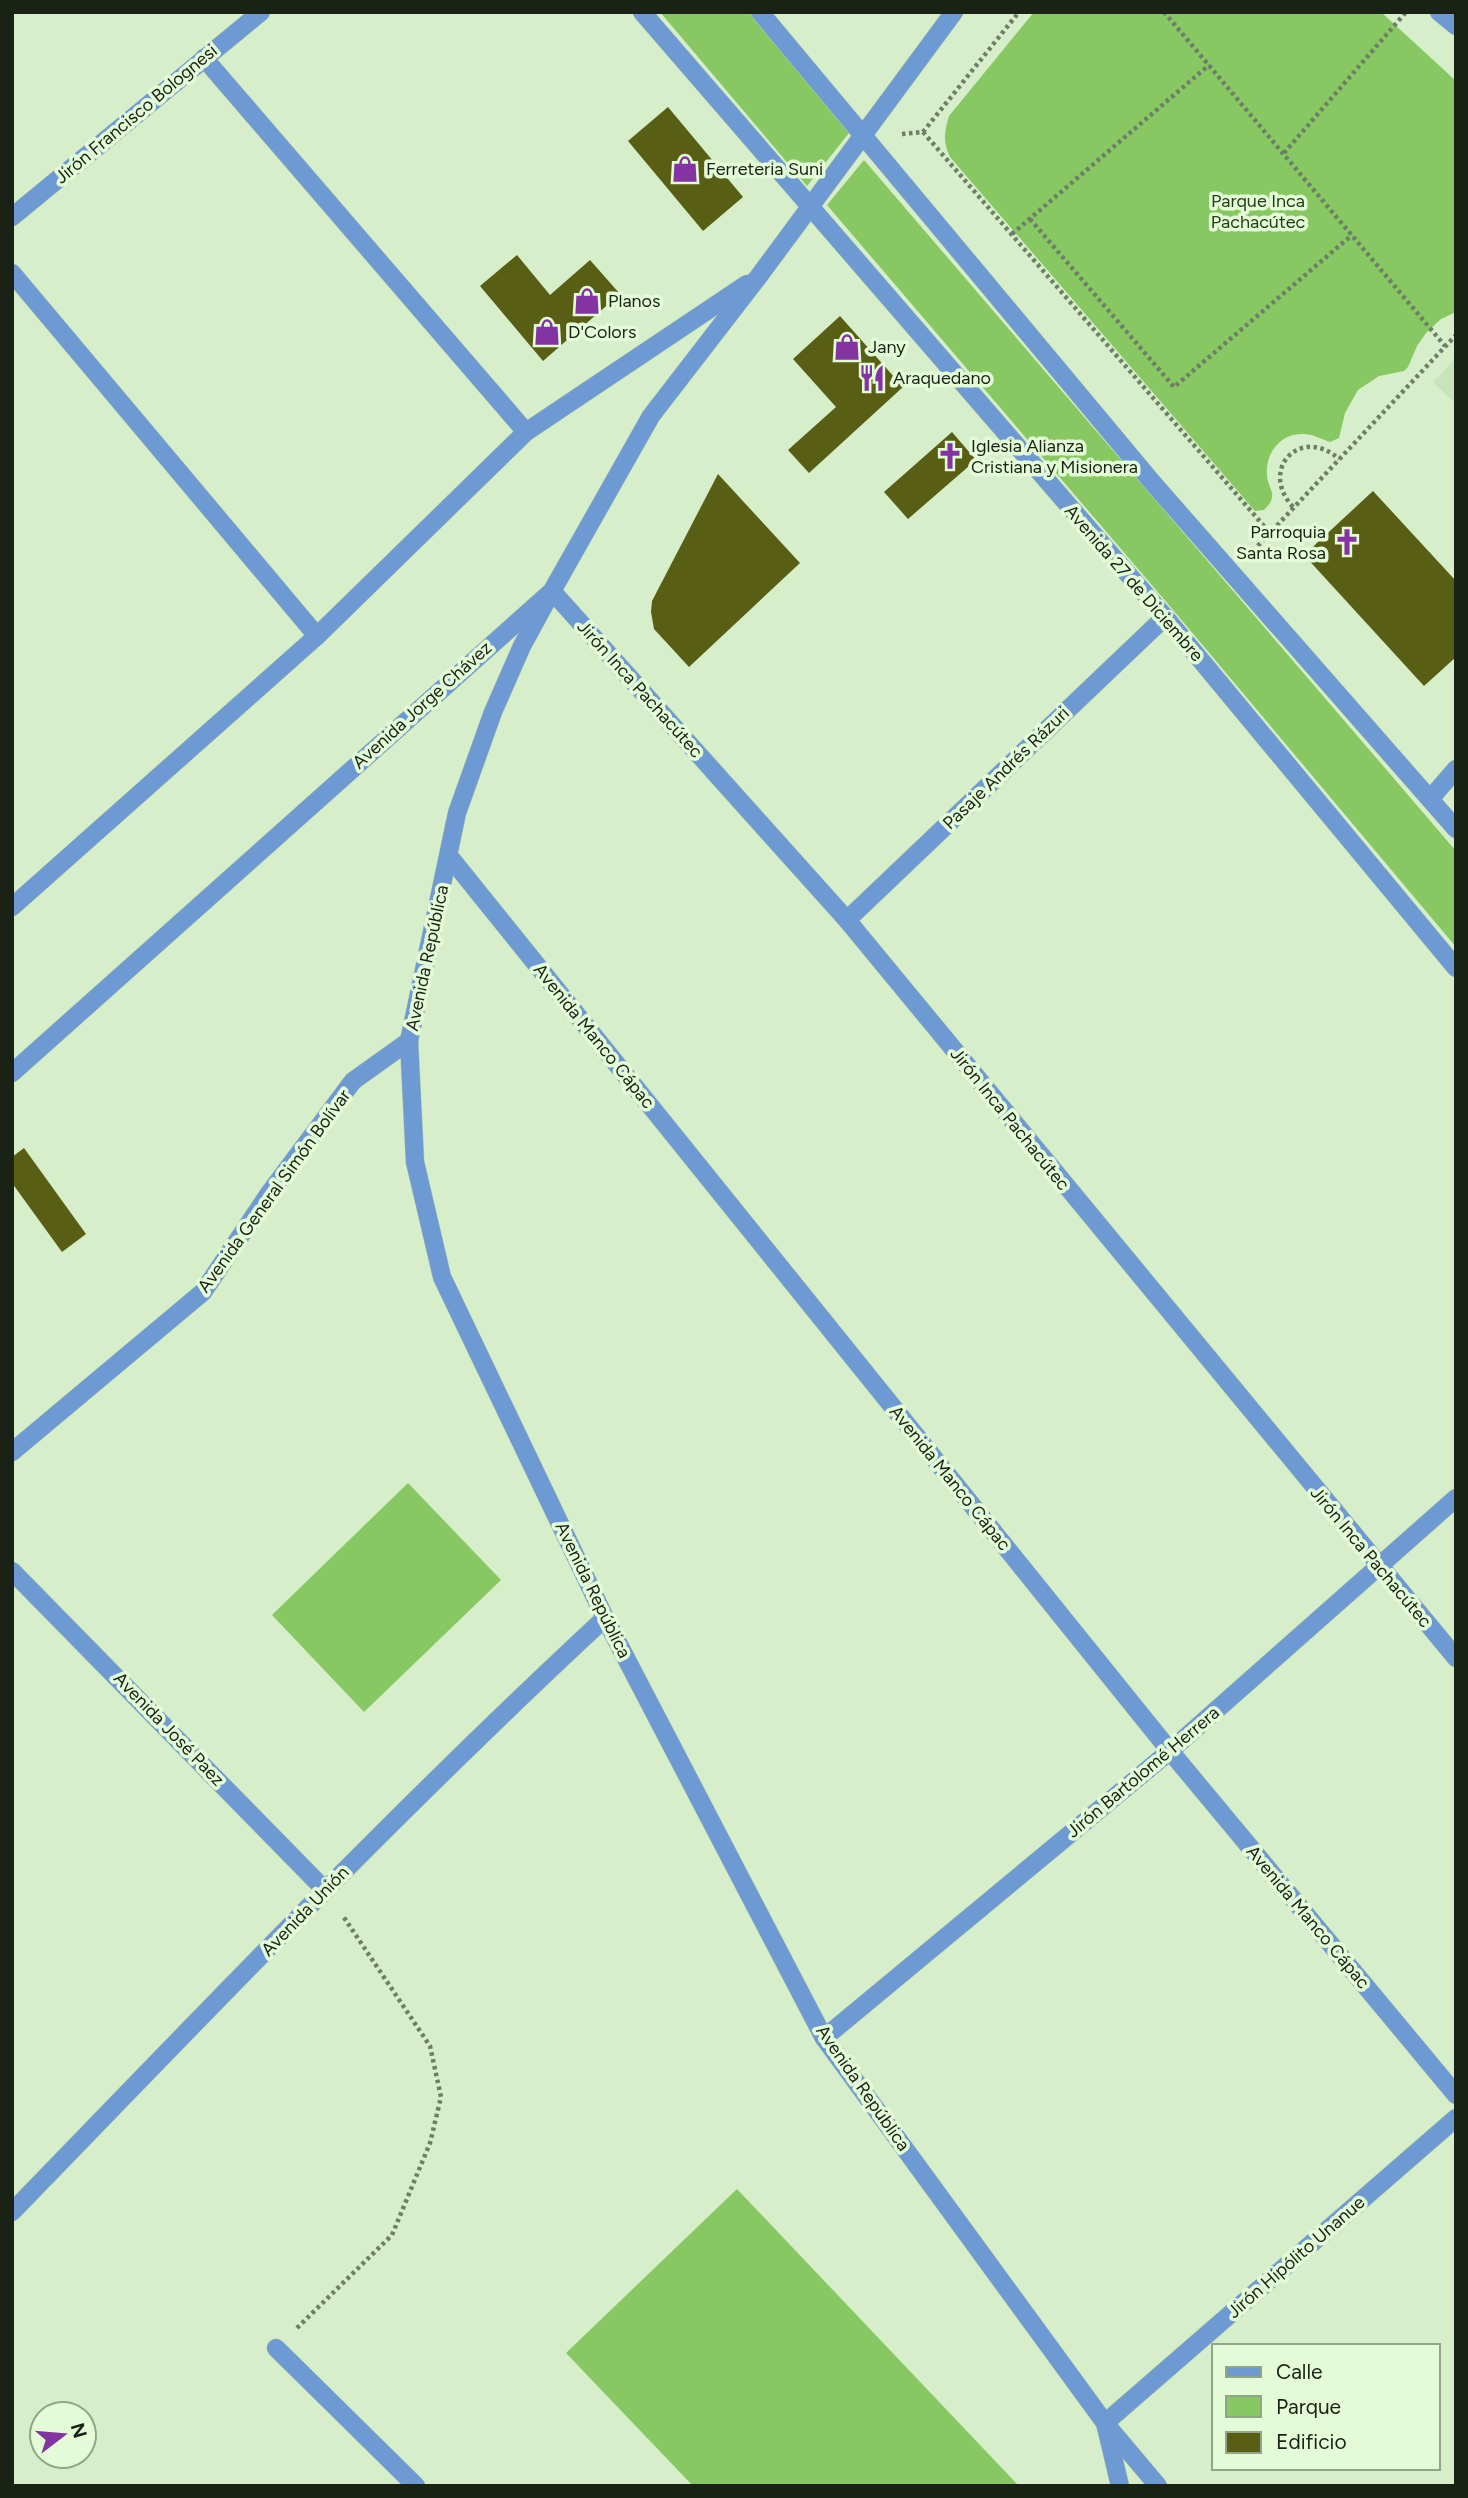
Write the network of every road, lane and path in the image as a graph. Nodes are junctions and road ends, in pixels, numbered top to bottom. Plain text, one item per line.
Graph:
1 (261, 12) edge
2 (642, 12) edge
3 (760, 12) edge
4 (954, 12) edge
5 (1019, 12) edge
6 (1164, 12) edge
7 (1406, 12) edge
8 (1439, 12) edge
9 (1456, 26) edge
10 (204, 58) junction
11 (1209, 65) junction
12 (862, 137) junction
13 (1284, 153) junction
14 (810, 207) junction
15 (12, 218) edge
16 (1030, 219) junction
17 (1012, 234) junction
18 (1352, 235) junction
19 (12, 273) edge
20 (759, 276) junction
21 (1456, 335) edge
22 (1445, 346) junction
23 (526, 432) junction
24 (1339, 459) junction
25 (1293, 507) junction
26 (1270, 533) junction
27 (1232, 573) junction
28 (552, 591) junction
29 (1165, 617) junction
30 (317, 636) junction
31 (1456, 769) edge
32 (1430, 799) junction
33 (1456, 829) edge
34 (449, 856) junction
35 (12, 906) edge
36 (847, 920) junction
37 (1456, 968) edge
38 (409, 1041) junction
39 (12, 1073) edge
40 (12, 1452) edge
41 (1456, 1498) edge
42 (1378, 1567) junction
43 (12, 1571) edge
44 (605, 1618) junction
45 (1456, 1658) edge
46 (1170, 1751) junction
47 (325, 1890) junction
48 (824, 2038) junction
49 (1456, 2095) edge
50 (1456, 2118) edge
51 (12, 2212) edge
52 (276, 2348) joint
53 (1105, 2423) junction
54 (416, 2486) edge
55 (1120, 2486) edge
56 (1158, 2486) edge

1 - 10 street, Jirón Francisco Bolognesi
2 - 14 street, Avenida 27 de Diciembre
3 - 12 street
4 - 12 street, Avenida Jorge Chávez
5 - 17 path
6 - 11 path
7 - 13 path
8 - 9 street
10 - 15 street, Jirón Francisco Bolognesi
10 - 23 street
11 - 13 path
11 - 16 path
12 - 14 street, Avenida Jorge Chávez
12 - 27 street
13 - 18 path
14 - 20 street, Avenida Jorge Chávez
14 - 29 street, Avenida 27 de Diciembre
16 - 17 path
16 - 18 path
17 - 26 path
18 - 22 path
19 - 30 street
20 - 23 street, Avenida Jorge Chávez
20 - 28 street, Avenida Jorge Chávez
21 - 22 path
22 - 24 path
23 - 30 street, Avenida Jorge Chávez
24 - 25 path
24 - 25 path
25 - 26 path
26 - 27 path
27 - 32 street
28 - 34 street, Avenida República
28 - 36 street, Jirón Inca Pachacútec
28 - 39 street, Avenida Jorge Chávez
29 - 36 street, Pasaje Andrés Rázuri
29 - 37 street, Avenida 27 de Diciembre
30 - 35 street, Avenida Jorge Chávez
31 - 32 street
32 - 33 street
34 - 38 street, Avenida República
34 - 46 street, Avenida Manco Cápac
36 - 42 street, Jirón Inca Pachacútec
38 - 40 street, Avenida General Simón Bolívar
38 - 44 street, Avenida República
41 - 42 street, Jirón Bartolomé Herrera
42 - 45 street, Jirón Inca Pachacútec
42 - 46 street, Jirón Bartolomé Herrera
43 - 47 street, Avenida José Paez
44 - 47 street, Avenida Unión
44 - 48 street, Avenida República
46 - 48 street, Jirón Bartolomé Herrera
46 - 49 street, Avenida Manco Cápac
47 - 51 street, Avenida Unión
47 - 52 path
48 - 53 street, Avenida República
50 - 53 street, Jirón Hipólito Unanue
52 - 54 street
53 - 55 street
53 - 56 street, Avenida República

